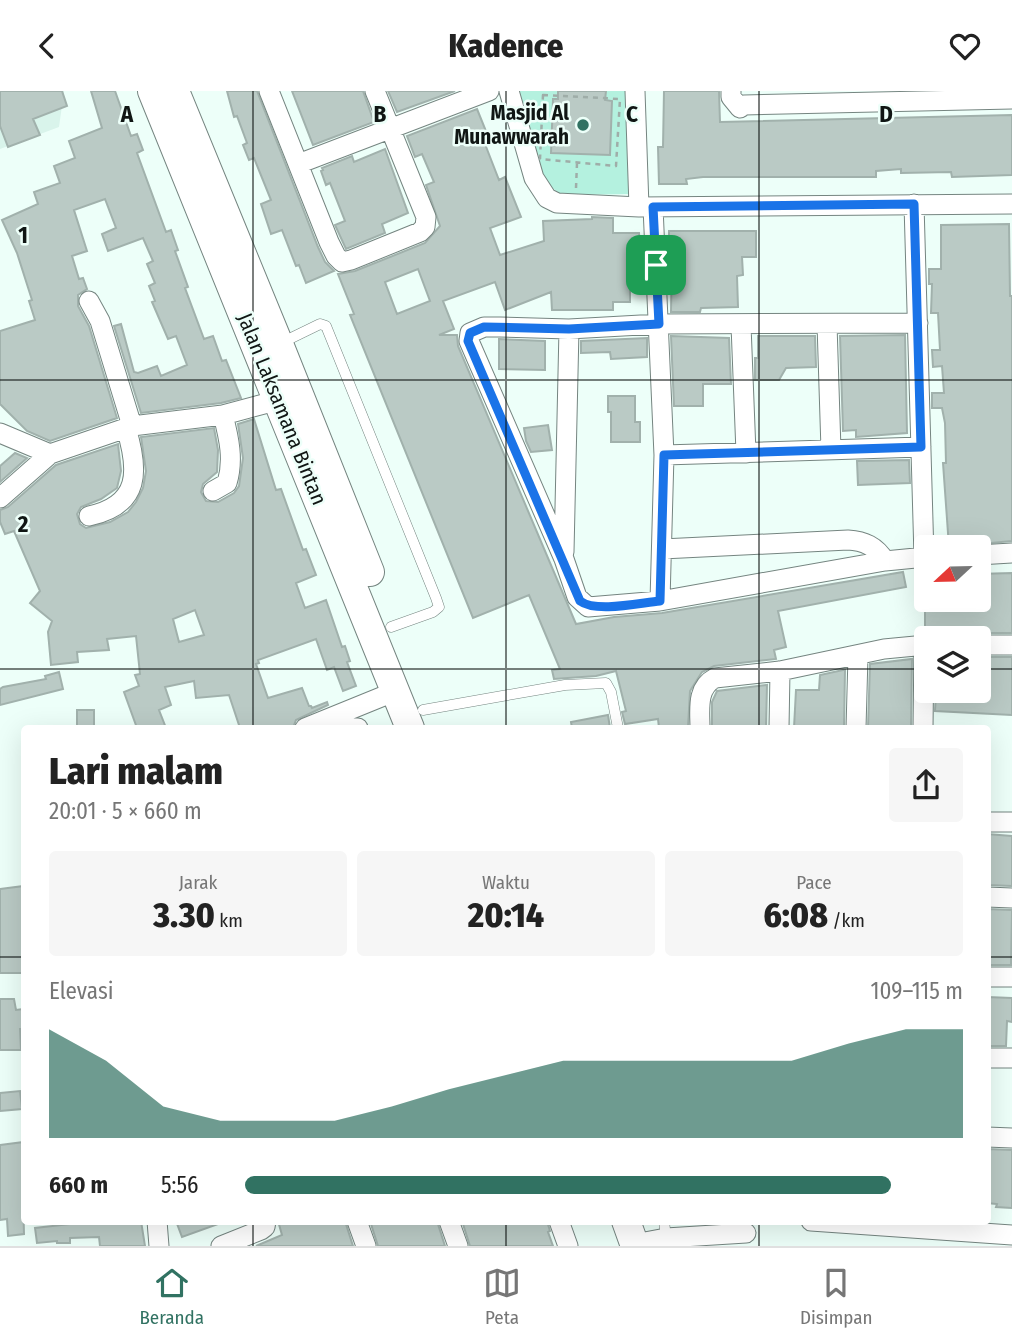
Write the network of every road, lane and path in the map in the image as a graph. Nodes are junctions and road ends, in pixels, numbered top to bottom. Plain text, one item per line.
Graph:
1 (152, 91) edge
2 (175, 91) edge
3 (269, 91) edge
4 (375, 91) edge
5 (489, 91) edge
6 (509, 91) edge
7 (635, 91) edge
8 (731, 91) edge
9 (900, 96) edge
10 (947, 96) edge
11 (813, 97) edge
12 (1012, 99) edge
13 (390, 129) junction
14 (577, 163) junction
15 (298, 164) junction
16 (574, 204) junction
17 (914, 204) junction
18 (1012, 204) edge
19 (646, 207) junction
20 (89, 301) dead end
21 (918, 323) junction
22 (659, 324) junction
23 (827, 324) junction
24 (741, 325) junction
25 (569, 329) junction
26 (279, 344) junction
27 (279, 400) junction
28 (222, 415) junction
29 (129, 427) junction
30 (0, 433) edge
31 (921, 447) junction
32 (831, 450) junction
33 (746, 453) junction
34 (50, 454) junction
35 (664, 455) junction
36 (212, 491) dead end
37 (0, 498) edge
38 (89, 516) dead end
39 (924, 535) edge
40 (662, 549) junction
41 (1012, 554) edge
42 (991, 555) edge
43 (353, 556) junction
44 (914, 558) edge
45 (564, 559) junction
46 (885, 561) junction
47 (660, 601) junction
48 (391, 627) junction
49 (991, 645) edge
50 (1012, 645) edge
51 (914, 646) edge
52 (858, 656) junction
53 (780, 671) junction
54 (396, 691) junction
55 (924, 703) edge
56 (421, 722) edge
57 (312, 725) edge
58 (617, 725) edge
59 (700, 725) edge
60 (779, 725) edge
61 (856, 725) edge
62 (923, 725) edge
63 (991, 822) edge
64 (1012, 822) edge
65 (991, 897) edge
66 (1012, 898) edge
67 (991, 977) edge
68 (1012, 977) edge
69 (991, 1058) edge
70 (1012, 1058) edge
71 (991, 1137) edge
72 (1012, 1138) edge
73 (157, 1225) edge
74 (265, 1225) edge
75 (358, 1225) edge
76 (450, 1225) edge
77 (560, 1225) edge
78 (611, 1225) edge
79 (868, 1225) edge
80 (665, 1230) edge
81 (746, 1234) edge
82 (1012, 1235) edge
83 (627, 1239) edge
84 (159, 1246) edge
85 (220, 1246) edge
86 (366, 1246) edge
87 (458, 1246) edge
88 (568, 1246) edge

1 - 27 main road, Jalan Laksamana Bintan
2 - 26 main road, Jalan Laksamana Bintan
3 - 15 street
4 - 13 street
5 - 13 street
6 - 16 street
7 - 19 street
8 - 11 street
9 - 10 street
9 - 11 street
10 - 12 street
13 - 15 street
13 - 15 street
14 - 14 path
14 - 16 path
16 - 19 street
17 - 18 street
17 - 19 street
17 - 21 street
19 - 22 street
20 - 29 street
21 - 23 street
21 - 31 street
22 - 24 street
22 - 25 street
22 - 35 street
23 - 24 street
23 - 32 street
24 - 33 street
25 - 45 street
25 - 45 street
26 - 43 main road, Jalan Laksamana Bintan
26 - 48 lane
27 - 28 street
27 - 43 main road, Jalan Laksamana Bintan
28 - 29 street
28 - 36 street
29 - 34 street
29 - 38 street
30 - 34 street
31 - 32 street
31 - 39 street
32 - 33 street
33 - 35 street
34 - 37 street
35 - 40 street
40 - 46 street
40 - 47 street
41 - 42 street
43 - 48 main road, Jalan Laksamana Bintan
43 - 54 main road, Jalan Laksamana Bintan
44 - 46 street
45 - 47 street
46 - 47 street
48 - 56 main road, Jalan Laksamana Bintan
49 - 50 street
51 - 52 street
52 - 53 street
52 - 61 street
53 - 59 street
53 - 60 street
54 - 56 main road, Jalan Laksamana Bintan
54 - 57 street
55 - 62 street
56 - 58 lane
63 - 64 street
65 - 66 street
67 - 68 street
69 - 70 street
71 - 72 street
73 - 84 street
74 - 85 street
75 - 86 street
76 - 87 street
77 - 88 street
78 - 83 main road
79 - 82 street
80 - 81 street
80 - 83 street

